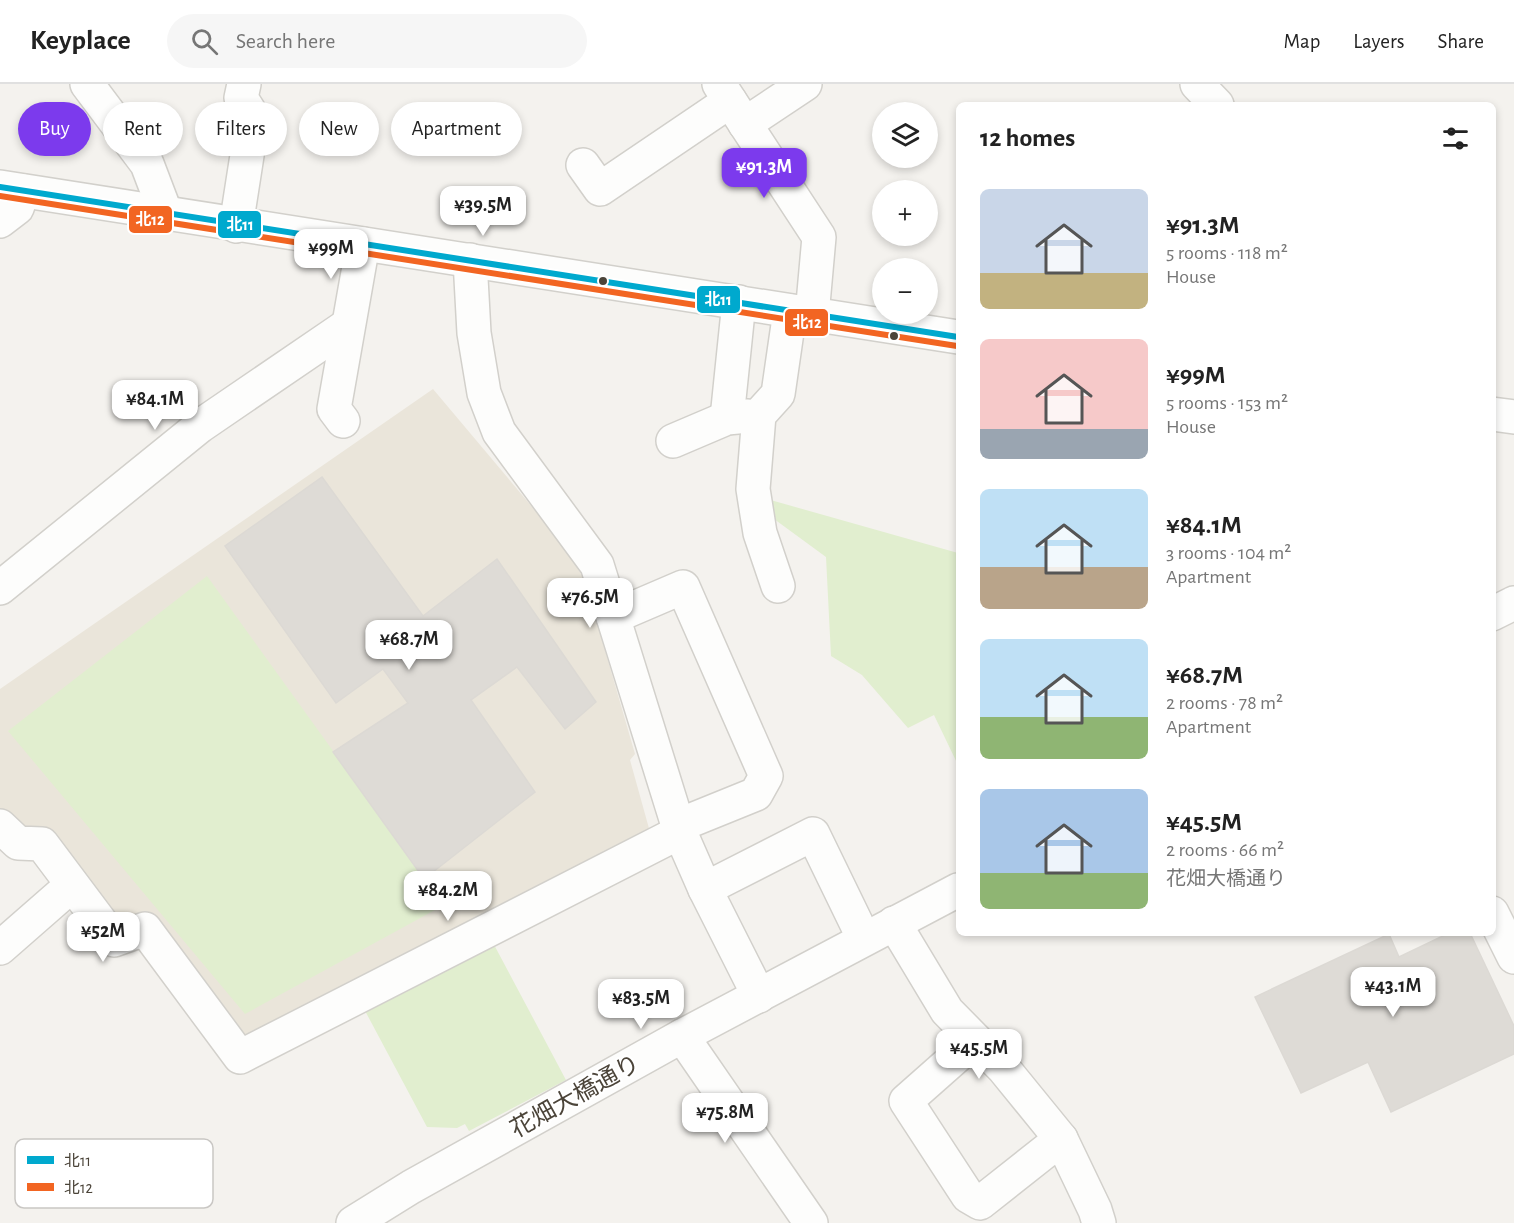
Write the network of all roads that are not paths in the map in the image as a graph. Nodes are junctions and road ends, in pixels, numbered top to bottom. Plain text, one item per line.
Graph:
1 (87, 84) edge
2 (244, 84) edge
3 (805, 84) edge
4 (1197, 84) edge
5 (1214, 102) edge
6 (731, 103) edge
7 (583, 165) dead end
8 (12, 189) edge
9 (166, 214) junction
10 (0, 221) edge
11 (236, 226) junction
12 (363, 244) junction
13 (470, 260) junction
14 (739, 302) junction
15 (801, 313) junction
16 (348, 325) junction
17 (956, 337) edge
18 (1496, 415) edge
19 (743, 417) junction
20 (1514, 417) edge
21 (343, 421) dead end
22 (673, 441) dead end
23 (778, 586) dead end
24 (0, 588) edge
25 (1514, 603) edge
26 (1496, 612) edge
27 (613, 617) junction
28 (0, 826) edge
29 (678, 829) junction
30 (72, 885) junction
31 (705, 889) junction
32 (956, 891) edge
33 (1496, 921) edge
34 (894, 923) junction
35 (6, 932) edge
36 (864, 939) junction
37 (1514, 957) edge
38 (759, 996) junction
39 (682, 1036) junction
40 (975, 1040) junction
41 (1061, 1139) junction
42 (353, 1223) edge
43 (811, 1223) edge
44 (1099, 1223) edge

1 - 9 street
2 - 11 street
3 - 6 street
4 - 5 street
6 - 7 street
6 - 15 street
8 - 9 street
8 - 10 street
9 - 11 street
11 - 12 street
12 - 13 street
12 - 16 street
13 - 14 street
13 - 27 street
14 - 15 street
14 - 19 street
15 - 17 street
15 - 19 street
16 - 21 street
16 - 24 street
18 - 20 street
19 - 22 street
19 - 23 street
25 - 26 street
27 - 29 street
27 - 29 street
28 - 30 street
29 - 30 street
29 - 31 street
30 - 35 street
31 - 36 street
31 - 38 street
32 - 34 street, 花畑大橋通り
33 - 37 street
34 - 36 street, 花畑大橋通り
34 - 40 street
36 - 38 street, 花畑大橋通り
38 - 39 street, 花畑大橋通り
39 - 42 street, 花畑大橋通り
39 - 43 street
40 - 41 street
40 - 41 street
41 - 44 street

